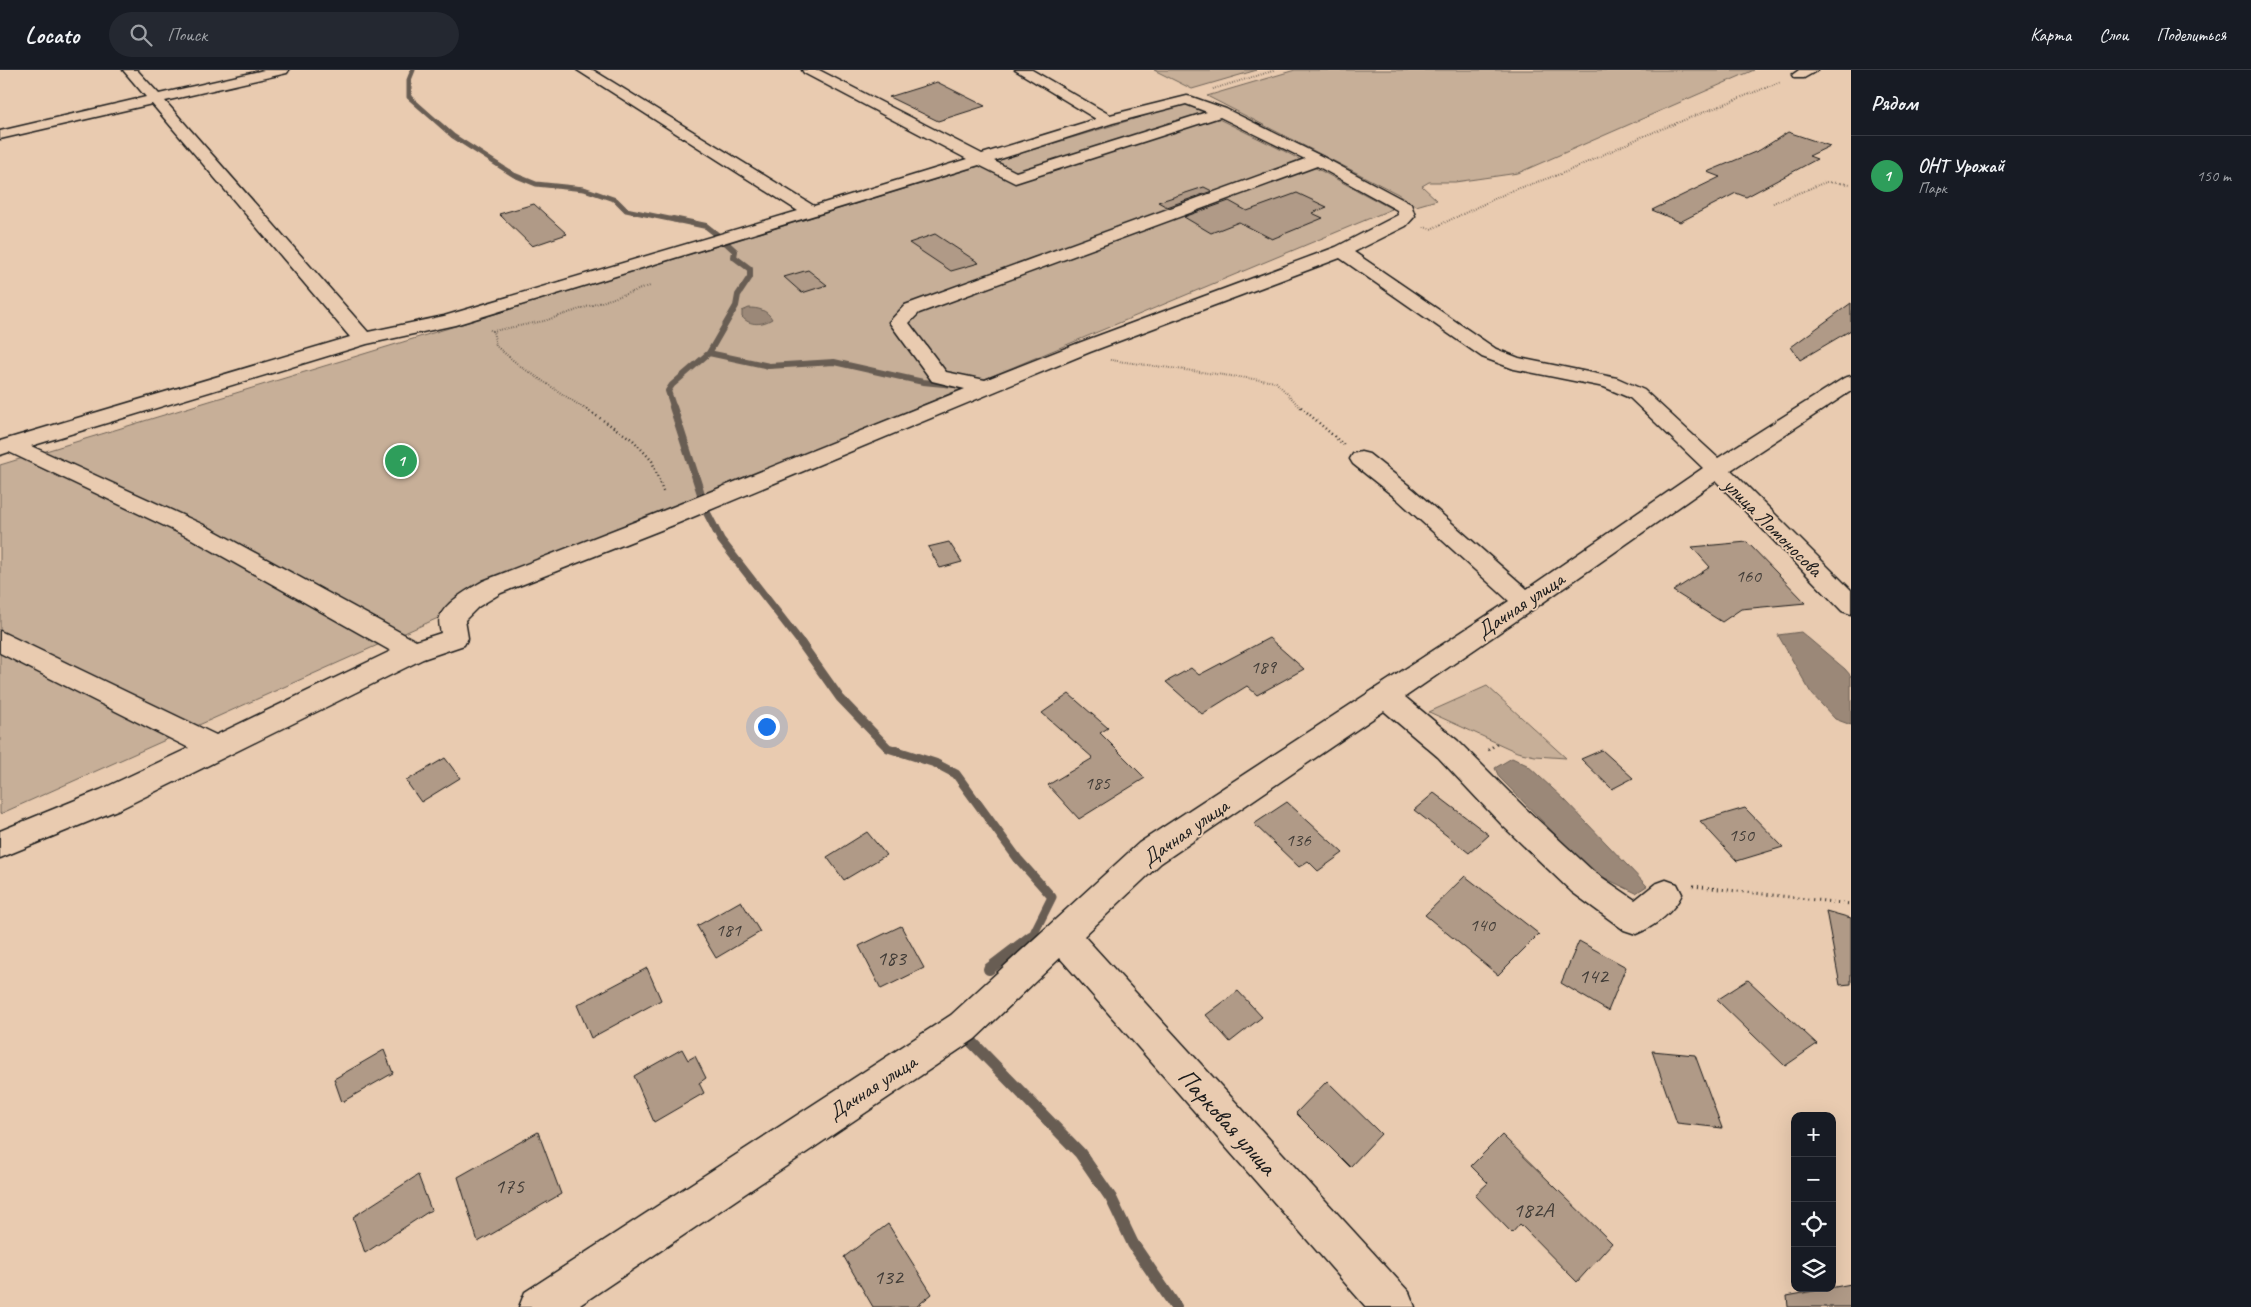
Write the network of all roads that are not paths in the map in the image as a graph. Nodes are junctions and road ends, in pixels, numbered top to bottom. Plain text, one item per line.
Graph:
1 (130, 70) edge
2 (282, 70) edge
3 (584, 70) edge
4 (809, 70) edge
5 (1022, 70) edge
6 (156, 100) junction
7 (1221, 112) junction
8 (1108, 120) junction
9 (0, 135) edge
10 (979, 159) junction
11 (1318, 160) junction
12 (812, 212) junction
13 (1342, 251) junction
14 (363, 339) junction
15 (1851, 382) edge
16 (987, 387) junction
17 (5, 446) edge
18 (1361, 459) road end
19 (1717, 469) junction
20 (1526, 602) junction
21 (1851, 605) edge
22 (0, 641) edge
23 (414, 652) junction
24 (1385, 696) junction
25 (217, 750) junction
26 (8, 836) edge
27 (1666, 894) road end
28 (1061, 935) junction
29 (540, 1307) edge
30 (1394, 1307) edge

1 - 6 street
2 - 6 street
3 - 12 street
4 - 10 street
5 - 8 street
6 - 9 street
6 - 14 street
7 - 8 street
7 - 10 street
7 - 11 street
8 - 10 street
10 - 12 street
11 - 13 street
11 - 16 street
12 - 14 street
13 - 16 street
13 - 19 street, улица Ломоносова
14 - 17 street
15 - 19 street, Дачная улица
16 - 23 street
17 - 23 street
18 - 20 street
19 - 20 street, Дачная улица
19 - 21 street, улица Ломоносова
20 - 24 street, Дачная улица
22 - 25 street
23 - 25 street
24 - 27 street
24 - 28 street, Дачная улица
25 - 26 street
28 - 29 street, Дачная улица
28 - 30 street, Парковая улица

